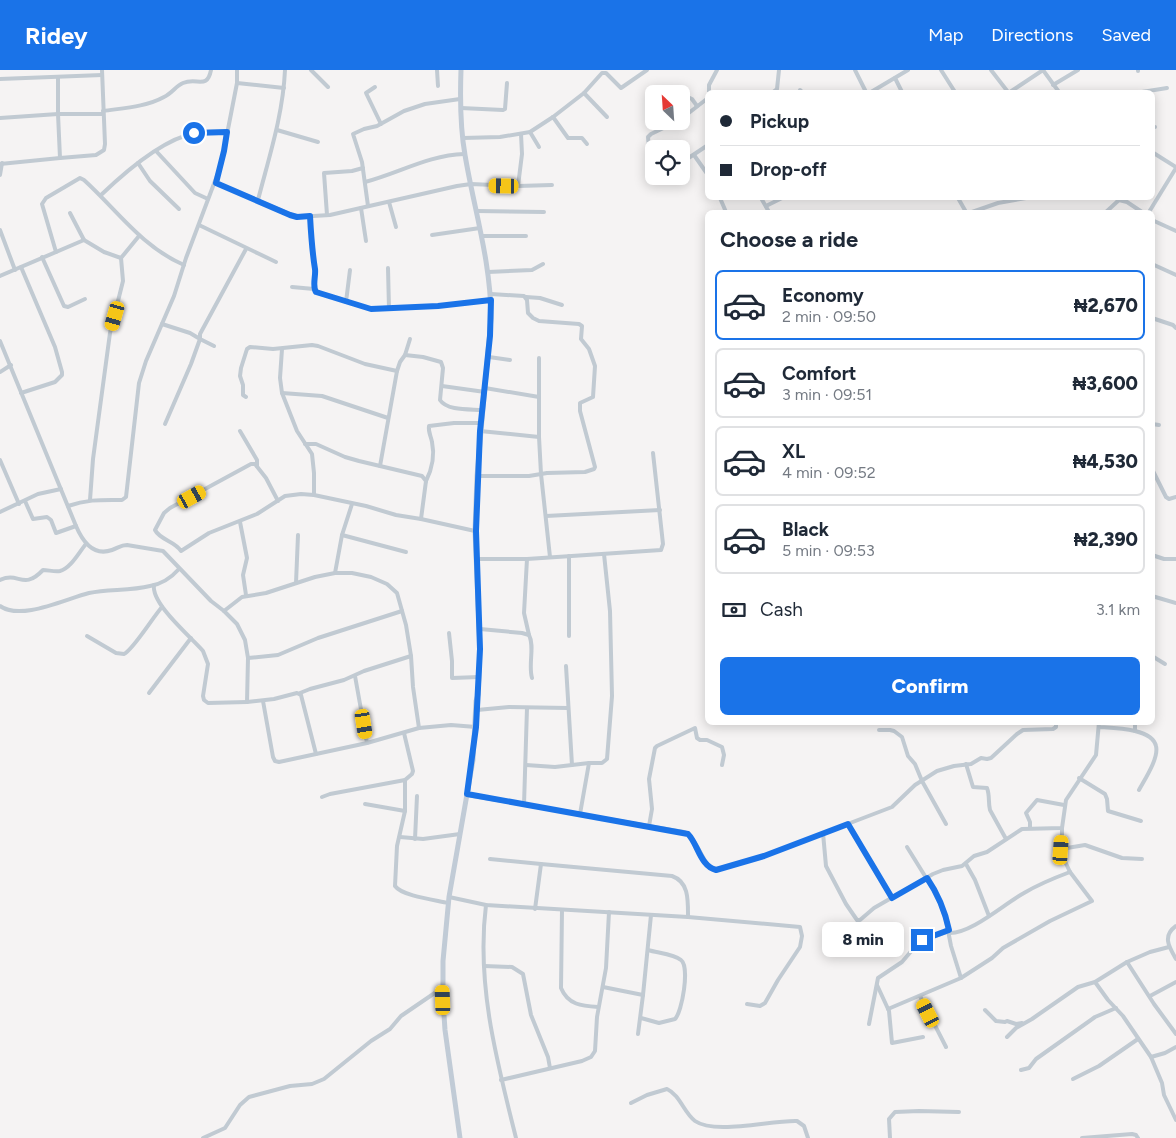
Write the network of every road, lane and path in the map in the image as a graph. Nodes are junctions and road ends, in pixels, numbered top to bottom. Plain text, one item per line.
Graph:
1 (102, 70) edge
2 (211, 70) edge
3 (237, 70) edge
4 (285, 70) edge
5 (311, 70) edge
6 (437, 70) edge
7 (461, 70) edge
8 (634, 70) edge
9 (647, 70) edge
10 (717, 70) edge
11 (779, 70) edge
12 (855, 70) edge
13 (908, 70) edge
14 (940, 70) edge
15 (991, 70) edge
16 (1043, 70) edge
17 (1078, 70) edge
18 (102, 75) junction
19 (639, 75) junction
20 (58, 78) junction
21 (895, 78) junction
22 (0, 79) edge
23 (237, 83) junction
24 (507, 83) dead end
25 (1053, 85) junction
26 (438, 86) dead end
27 (328, 87) dead end
28 (375, 87) dead end
29 (284, 88) junction
30 (1167, 88) dead end
31 (709, 90) edge
32 (776, 90) edge
33 (865, 90) edge
34 (874, 90) edge
35 (901, 90) edge
36 (954, 90) edge
37 (1007, 90) edge
38 (1012, 90) edge
39 (1057, 90) edge
40 (1154, 90) edge
41 (584, 93) junction
42 (690, 98) edge
43 (460, 100) junction
44 (705, 100) edge
45 (697, 106) junction
46 (460, 108) junction
47 (690, 112) edge
48 (103, 113) junction
49 (58, 114) junction
50 (553, 117) junction
51 (607, 117) dead end
52 (0, 118) edge
53 (381, 124) junction
54 (276, 130) junction
55 (659, 130) edge
56 (227, 132) junction
57 (530, 132) junction
58 (521, 134) junction
59 (463, 138) junction
60 (648, 140) edge
61 (318, 142) dead end
62 (587, 144) dead end
63 (540, 147) dead end
64 (705, 147) edge
65 (156, 151) junction
66 (464, 154) junction
67 (694, 154) junction
68 (1155, 154) edge
69 (690, 157) edge
70 (60, 158) junction
71 (1, 163) edge
72 (138, 163) junction
73 (363, 168) junction
74 (1176, 169) edge
75 (705, 170) edge
76 (0, 175) edge
77 (366, 182) junction
78 (216, 183) junction
79 (471, 184) junction
80 (552, 185) dead end
81 (518, 186) junction
82 (101, 196) junction
83 (208, 199) junction
84 (258, 200) junction
85 (762, 200) edge
86 (778, 200) edge
87 (1015, 200) edge
88 (1117, 200) edge
89 (1121, 200) edge
90 (389, 202) junction
91 (368, 206) junction
92 (766, 206) junction
93 (361, 208) junction
94 (179, 209) dead end
95 (768, 210) edge
96 (978, 210) edge
97 (1108, 210) edge
98 (1139, 210) edge
99 (1150, 210) edge
100 (477, 212) junction
101 (544, 212) dead end
102 (70, 213) dead end
103 (327, 215) junction
104 (310, 216) junction
105 (1155, 222) edge
106 (199, 225) junction
107 (396, 227) dead end
108 (480, 228) junction
109 (0, 230) edge
110 (1176, 231) edge
111 (432, 235) dead end
112 (139, 236) junction
113 (482, 236) junction
114 (526, 236) dead end
115 (84, 240) junction
116 (366, 240) dead end
117 (246, 249) junction
118 (56, 252) junction
119 (42, 257) junction
120 (121, 258) junction
121 (276, 262) dead end
122 (543, 264) dead end
123 (184, 265) junction
124 (1155, 265) edge
125 (21, 267) junction
126 (388, 268) dead end
127 (15, 270) junction
128 (350, 270) dead end
129 (488, 272) junction
130 (1176, 275) edge
131 (0, 276) edge
132 (292, 287) dead end
133 (314, 289) junction
134 (491, 297) junction
135 (526, 297) junction
136 (84, 299) dead end
137 (346, 302) junction
138 (562, 305) dead end
139 (389, 308) junction
140 (1155, 319) edge
141 (162, 324) junction
142 (1176, 328) edge
143 (200, 339) junction
144 (410, 339) dead end
145 (0, 341) edge
146 (214, 346) dead end
147 (282, 349) junction
148 (405, 356) junction
149 (489, 356) junction
150 (540, 358) dead end
151 (510, 360) dead end
152 (11, 365) junction
153 (397, 371) junction
154 (0, 372) edge
155 (442, 386) junction
156 (485, 390) junction
157 (21, 393) junction
158 (282, 393) junction
159 (246, 397) dead end
160 (539, 397) junction
161 (482, 410) junction
162 (388, 418) junction
163 (481, 423) junction
164 (165, 424) dead end
165 (1155, 425) edge
166 (1159, 426) dead end
167 (240, 431) dead end
168 (480, 431) junction
169 (539, 437) junction
170 (305, 444) junction
171 (653, 453) dead end
172 (0, 460) edge
173 (257, 466) junction
174 (380, 466) junction
175 (541, 474) junction
176 (1155, 475) edge
177 (477, 476) junction
178 (426, 481) junction
179 (61, 489) junction
180 (314, 495) junction
181 (1176, 496) edge
182 (90, 500) junction
183 (25, 501) junction
184 (278, 501) junction
185 (19, 504) junction
186 (352, 504) junction
187 (68, 506) junction
188 (660, 510) junction
189 (0, 512) edge
190 (546, 516) junction
191 (421, 518) junction
192 (240, 522) junction
193 (76, 526) junction
194 (476, 531) junction
195 (298, 534) dead end
196 (342, 535) junction
197 (86, 544) junction
198 (406, 552) dead end
199 (604, 554) junction
200 (569, 556) junction
201 (1155, 556) edge
202 (550, 557) junction
203 (478, 559) junction
204 (527, 559) junction
205 (1176, 559) edge
206 (179, 569) junction
207 (335, 573) junction
208 (0, 580) edge
209 (296, 583) junction
210 (152, 587) junction
211 (246, 596) junction
212 (1155, 597) edge
213 (1176, 603) edge
214 (0, 606) edge
215 (162, 607) junction
216 (224, 611) junction
217 (402, 611) junction
218 (480, 629) junction
219 (449, 634) dead end
220 (529, 635) junction
221 (87, 636) dead end
222 (569, 636) dead end
223 (191, 638) junction
224 (411, 656) junction
225 (248, 658) junction
226 (1155, 658) edge
227 (1165, 664) dead end
228 (566, 666) dead end
229 (355, 676) junction
230 (479, 677) junction
231 (532, 678) dead end
232 (149, 693) dead end
233 (299, 694) junction
234 (263, 701) junction
235 (247, 702) junction
236 (527, 708) junction
237 (568, 708) junction
238 (477, 710) junction
239 (1056, 725) edge
240 (1099, 725) edge
241 (1135, 725) edge
242 (476, 727) junction
243 (419, 728) junction
244 (879, 730) dead end
245 (1135, 731) junction
246 (404, 732) junction
247 (366, 743) junction
248 (316, 754) junction
249 (589, 763) junction
250 (966, 764) junction
251 (526, 765) junction
252 (572, 765) junction
253 (722, 765) dead end
254 (1079, 778) junction
255 (405, 780) junction
256 (922, 781) junction
257 (1139, 790) dead end
258 (467, 794) junction
259 (417, 796) dead end
260 (322, 797) dead end
261 (365, 804) dead end
262 (524, 805) junction
263 (1064, 805) junction
264 (405, 811) junction
265 (580, 814) junction
266 (1141, 822) dead end
267 (848, 824) junction
268 (946, 824) dead end
269 (649, 826) junction
270 (1030, 828) junction
271 (1062, 828) junction
272 (823, 833) junction
273 (460, 834) junction
274 (400, 837) junction
275 (415, 839) junction
276 (1006, 839) junction
277 (907, 847) dead end
278 (1061, 850) junction
279 (1142, 859) dead end
280 (490, 860) dead end
281 (541, 864) junction
282 (966, 864) junction
283 (1070, 872) junction
284 (927, 878) junction
285 (449, 897) junction
286 (892, 898) junction
287 (448, 903) junction
288 (486, 905) junction
289 (535, 909) junction
290 (562, 910) junction
291 (608, 912) junction
292 (651, 915) junction
293 (989, 916) junction
294 (688, 917) junction
295 (1176, 926) edge
296 (949, 932) junction
297 (1169, 947) junction
298 (648, 950) junction
299 (1176, 959) edge
300 (1127, 962) junction
301 (484, 966) junction
302 (961, 978) junction
303 (1095, 982) junction
304 (1176, 982) edge
305 (876, 984) junction
306 (603, 987) junction
307 (442, 988) junction
308 (644, 995) junction
309 (920, 996) junction
310 (1150, 996) junction
311 (747, 1004) dead end
312 (598, 1007) junction
313 (1116, 1008) junction
314 (888, 1009) junction
315 (984, 1010) dead end
316 (641, 1018) junction
317 (1026, 1022) junction
318 (869, 1024) dead end
319 (638, 1034) dead end
320 (1176, 1034) edge
321 (923, 1037) dead end
322 (1007, 1037) dead end
323 (1138, 1039) junction
324 (946, 1047) dead end
325 (1176, 1047) edge
326 (1151, 1057) junction
327 (550, 1068) junction
328 (1021, 1070) dead end
329 (1073, 1078) dead end
330 (501, 1080) junction
331 (631, 1103) dead end
332 (959, 1112) dead end
333 (1176, 1120) edge
334 (203, 1138) edge
335 (460, 1138) edge
336 (516, 1138) edge
337 (808, 1138) edge
338 (890, 1138) edge
339 (1082, 1138) edge
340 (1138, 1138) edge

1 - 18 street
2 - 48 street
3 - 23 street
4 - 29 street
5 - 27 street
6 - 26 street
7 - 43 main road
8 - 19 street
9 - 19 street
10 - 31 street
11 - 32 street
12 - 33 street
13 - 21 street
14 - 36 street
15 - 37 street
16 - 25 street
16 - 38 street
17 - 25 street
18 - 20 street
18 - 48 street
19 - 41 street
20 - 22 street
20 - 49 street
21 - 34 street
21 - 35 street
23 - 29 street
23 - 56 street
24 - 46 street
25 - 39 street
28 - 53 street
29 - 54 street
30 - 40 street
41 - 50 street
41 - 51 street
42 - 45 street
43 - 46 main road
43 - 53 street
44 - 45 street
45 - 47 street
46 - 59 main road
48 - 49 street
48 - 70 street
49 - 52 street
49 - 70 street
50 - 57 street
50 - 62 street
53 - 73 street
54 - 61 street
54 - 84 street
55 - 60 street
56 - 65 street
56 - 78 street
57 - 58 street
57 - 63 street
58 - 59 street
58 - 81 street
59 - 66 main road
64 - 67 street
65 - 72 street
65 - 83 street
66 - 77 street
66 - 79 main road
67 - 69 street
67 - 75 street
68 - 74 street
70 - 71 street
71 - 76 street
72 - 82 street
72 - 94 street
73 - 77 street
73 - 103 street
74 - 99 street
77 - 91 street
78 - 83 street
78 - 84 street
79 - 81 street
79 - 90 street
79 - 100 main road
80 - 81 street
82 - 112 street
82 - 118 street
83 - 106 street
84 - 104 street
85 - 92 street
86 - 92 street
87 - 96 street
88 - 97 street
89 - 98 street
90 - 91 street
90 - 107 street
91 - 93 street
92 - 95 street
93 - 103 street
93 - 116 street
100 - 101 street
100 - 108 main road
102 - 115 street
103 - 104 street
104 - 133 street
105 - 110 street
106 - 117 street
106 - 123 street
108 - 111 street
108 - 113 main road
109 - 127 street
112 - 120 street
112 - 123 street
113 - 114 street
113 - 129 main road
115 - 118 street
115 - 120 street
117 - 121 street
117 - 143 street
118 - 119 street
119 - 125 street
119 - 136 street
120 - 182 street
122 - 129 street
123 - 141 street
124 - 130 street
125 - 127 street
125 - 157 street
126 - 139 street
127 - 131 street
128 - 137 street
129 - 134 main road
132 - 133 street
133 - 137 street
134 - 135 street
134 - 139 street
134 - 149 main road
135 - 138 street
135 - 175 street
137 - 139 street
140 - 142 street
141 - 143 street
141 - 182 street
143 - 146 street
143 - 164 street
144 - 148 street
145 - 152 street
147 - 153 street
147 - 158 street
147 - 159 street
148 - 153 street
148 - 155 street
149 - 151 street
149 - 156 main road
150 - 160 street
152 - 154 street
152 - 157 street
153 - 162 street
155 - 156 street
155 - 161 street
156 - 160 street
156 - 161 main road
157 - 179 street
158 - 162 street
158 - 170 street
160 - 169 street
161 - 163 main road
162 - 174 street
163 - 168 main road
163 - 178 street
165 - 166 street
167 - 173 street
168 - 169 street
168 - 177 main road
169 - 175 street
170 - 174 street
170 - 180 street
171 - 188 street
172 - 185 street
173 - 184 street
173 - 192 street
174 - 178 street
175 - 177 street
175 - 190 street
176 - 181 street
177 - 194 main road
178 - 191 street
179 - 183 street
179 - 187 street
180 - 184 street
180 - 186 street
182 - 187 street
183 - 185 street
183 - 193 street
184 - 192 street
185 - 189 street
186 - 191 street
186 - 196 street
187 - 193 street
188 - 190 street
188 - 199 street
190 - 202 street
191 - 194 street
192 - 211 street
193 - 197 street
194 - 203 main road
195 - 209 street
196 - 198 street
196 - 207 street
197 - 206 street
197 - 208 street
199 - 200 street
199 - 249 street
200 - 202 street
200 - 222 street
201 - 205 street
202 - 204 street
203 - 204 street
203 - 218 main road
204 - 220 street
206 - 210 street
206 - 216 street
207 - 209 street
207 - 217 street
209 - 211 street
210 - 214 street
210 - 215 street
211 - 216 street
212 - 213 street
215 - 221 street
215 - 223 street
216 - 225 street
217 - 224 street
217 - 225 street
218 - 220 street
218 - 230 main road
219 - 230 street
220 - 231 street
223 - 232 street
223 - 235 street
224 - 229 street
224 - 243 street
225 - 235 street
226 - 227 street
228 - 237 street
229 - 233 street
229 - 247 street
230 - 238 main road
233 - 234 street
233 - 248 street
234 - 235 street
234 - 248 street
236 - 237 street
236 - 238 street
236 - 251 street
237 - 252 street
238 - 242 main road
239 - 250 street
240 - 245 street
240 - 254 street
241 - 245 street
242 - 243 street
242 - 258 main road
243 - 246 street
244 - 256 street
245 - 257 street
246 - 247 street
246 - 255 street
247 - 248 street
249 - 252 street
249 - 265 street
250 - 256 street
250 - 276 street
251 - 252 street
251 - 262 street
253 - 269 street
254 - 263 street
254 - 266 street
255 - 260 street
255 - 264 street
256 - 267 street
256 - 268 street
258 - 262 street
258 - 273 main road
259 - 275 street
261 - 264 street
262 - 265 street
263 - 270 street
263 - 271 street
264 - 274 street
265 - 269 street
267 - 272 street
267 - 286 street
269 - 272 street
270 - 271 street
270 - 276 street
271 - 278 street
272 - 286 street
273 - 275 street
273 - 285 main road
274 - 275 street
274 - 287 street
276 - 282 street
277 - 284 street
278 - 279 street
278 - 283 street
280 - 281 street
281 - 289 street
281 - 294 street
282 - 284 street
282 - 293 street
283 - 293 street
283 - 302 street
284 - 286 street
284 - 296 street
285 - 287 main road
285 - 288 street
287 - 307 main road
288 - 289 street
288 - 301 street
289 - 290 street
290 - 291 street
290 - 312 street
291 - 292 street
291 - 306 street
292 - 294 street
292 - 298 street
293 - 296 street
294 - 311 street
295 - 297 street
296 - 302 street
296 - 305 street
297 - 299 street
297 - 300 street
298 - 308 street
298 - 316 street
300 - 303 street
300 - 310 street
301 - 327 street
301 - 330 street
302 - 309 street
303 - 313 street
303 - 317 street
304 - 310 street
305 - 314 street
305 - 318 street
306 - 308 street
306 - 312 street
307 - 334 street
307 - 335 main road
308 - 316 street
309 - 314 street
309 - 324 street
310 - 320 street
312 - 327 street
313 - 323 street
313 - 328 street
314 - 321 street
315 - 317 street
316 - 319 street
317 - 322 street
323 - 326 street
323 - 329 street
325 - 326 street
326 - 333 street
327 - 330 street
330 - 336 street
331 - 337 street
332 - 338 street
339 - 340 street

